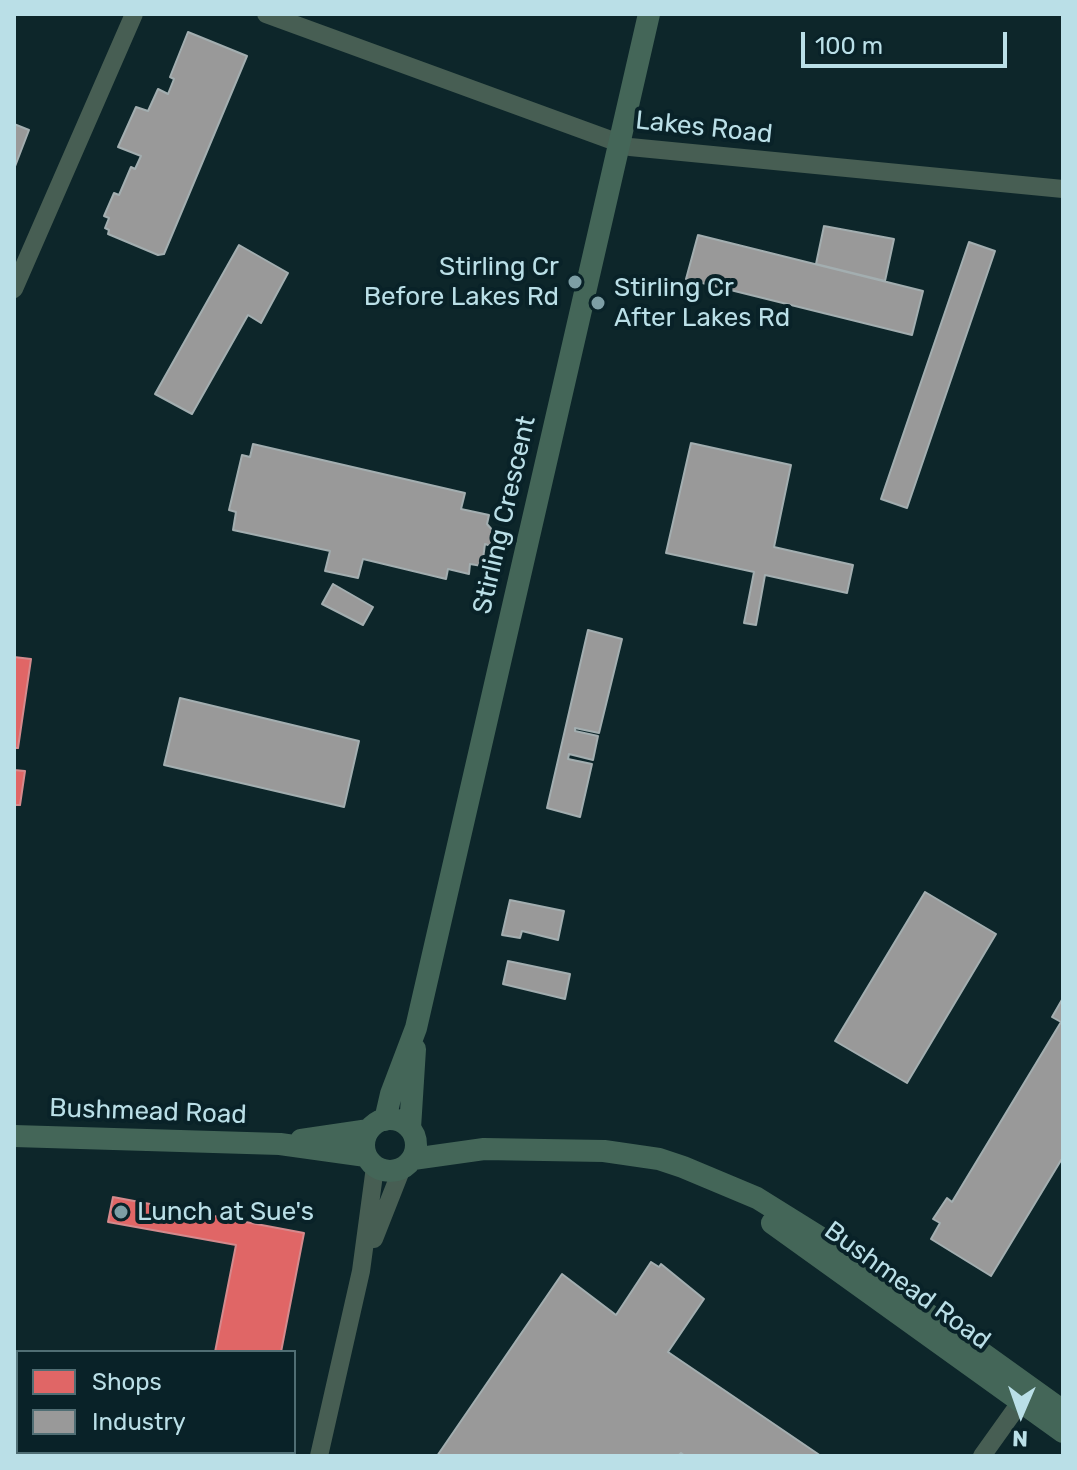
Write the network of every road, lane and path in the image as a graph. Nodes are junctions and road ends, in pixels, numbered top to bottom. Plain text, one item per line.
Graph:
1 (134, 14) edge
2 (266, 14) edge
3 (649, 14) edge
4 (618, 144) junction
5 (1063, 189) edge
6 (14, 289) edge
7 (416, 1028) junction
8 (377, 1125) junction
9 (412, 1131) junction
10 (14, 1136) edge
11 (280, 1144) junction
12 (484, 1149) junction
13 (371, 1161) junction
14 (408, 1164) junction
15 (361, 1271) junction
16 (1025, 1396) junction
17 (1063, 1411) edge
18 (1063, 1432) edge
19 (319, 1456) edge
20 (982, 1456) edge

1 - 6 street
2 - 4 street, Lakes Road
3 - 4 main road, Stirling Crescent
4 - 5 street, Lakes Road
4 - 7 main road, Stirling Crescent
7 - 8 main road, Stirling Crescent
7 - 9 main road, Stirling Crescent
8 - 9 main road, Bushmead Road
8 - 11 main road, Bushmead Road
8 - 13 main road
9 - 12 main road, Bushmead Road
9 - 14 main road
10 - 11 main road, Bushmead Road
11 - 13 main road, Bushmead Road
12 - 14 main road, Bushmead Road
12 - 16 main road, Bushmead Road
13 - 14 main road, Bushmead Road
13 - 15 street
14 - 15 street
15 - 19 street
16 - 17 main road, Bushmead Road
16 - 18 main road, Bushmead Road
16 - 20 street

